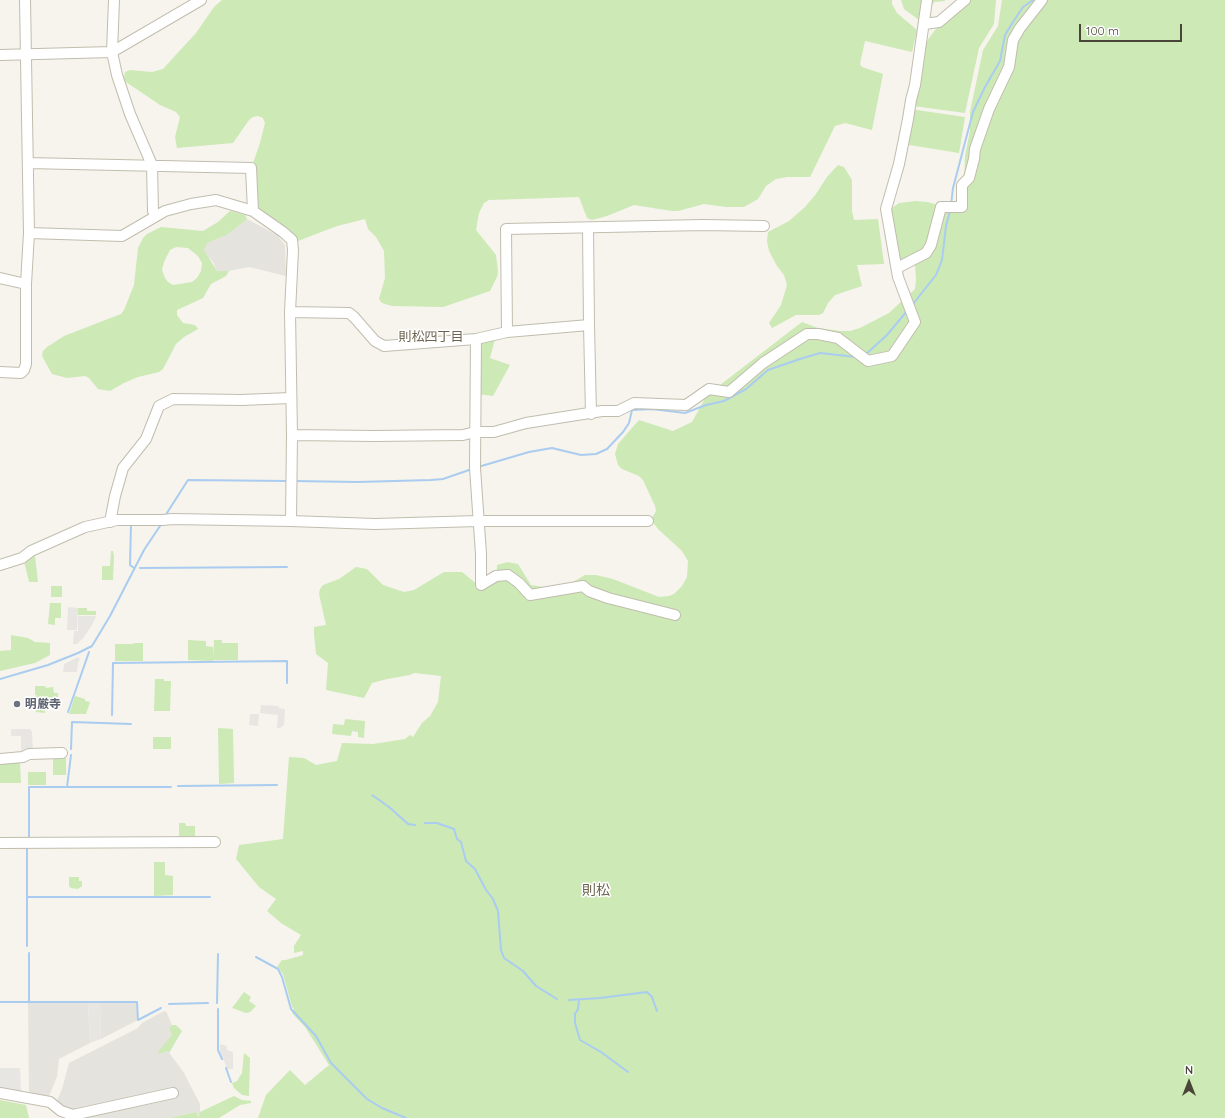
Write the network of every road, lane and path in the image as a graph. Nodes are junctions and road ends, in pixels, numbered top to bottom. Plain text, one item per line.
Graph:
1 (25, 0) edge
2 (114, 0) edge
3 (201, 0) edge
4 (927, 0) edge
5 (965, 0) edge
6 (1042, 0) edge
7 (924, 24) junction
8 (112, 52) junction
9 (0, 55) edge
10 (26, 55) junction
11 (28, 163) junction
12 (152, 165) junction
13 (253, 211) junction
14 (156, 216) junction
15 (764, 226) dead end
16 (588, 228) junction
17 (29, 233) junction
18 (897, 268) junction
19 (0, 278) edge
20 (26, 284) junction
21 (290, 312) junction
22 (588, 325) junction
23 (507, 332) junction
24 (476, 339) junction
25 (0, 372) edge
26 (292, 398) junction
27 (591, 414) junction
28 (475, 432) junction
29 (292, 435) junction
30 (291, 521) junction
31 (478, 521) junction
32 (648, 521) dead end
33 (110, 522) junction
34 (0, 565) edge
35 (674, 615) dead end
36 (62, 753) dead end
37 (0, 758) edge
38 (215, 842) dead end
39 (0, 843) edge
40 (0, 1093) edge
41 (173, 1093) dead end

1 - 10 street
2 - 8 street
3 - 8 street
4 - 7 street
5 - 7 street
6 - 18 street
7 - 18 street
8 - 10 street
8 - 12 street
9 - 10 street
10 - 11 street
11 - 12 street
11 - 17 street
12 - 13 street
12 - 14 street
13 - 14 street
13 - 21 street
14 - 17 street
15 - 16 street
16 - 22 street
16 - 23 street
17 - 20 street
18 - 27 street
19 - 20 street
20 - 25 street
21 - 24 street
21 - 26 street
22 - 23 street
22 - 27 street
23 - 24 street
24 - 28 street
26 - 29 street
26 - 33 street
27 - 28 street
28 - 29 street
28 - 31 street
29 - 30 street
30 - 31 street
30 - 33 street
31 - 32 street
31 - 35 street
33 - 34 street
36 - 37 street
38 - 39 street
40 - 41 street

